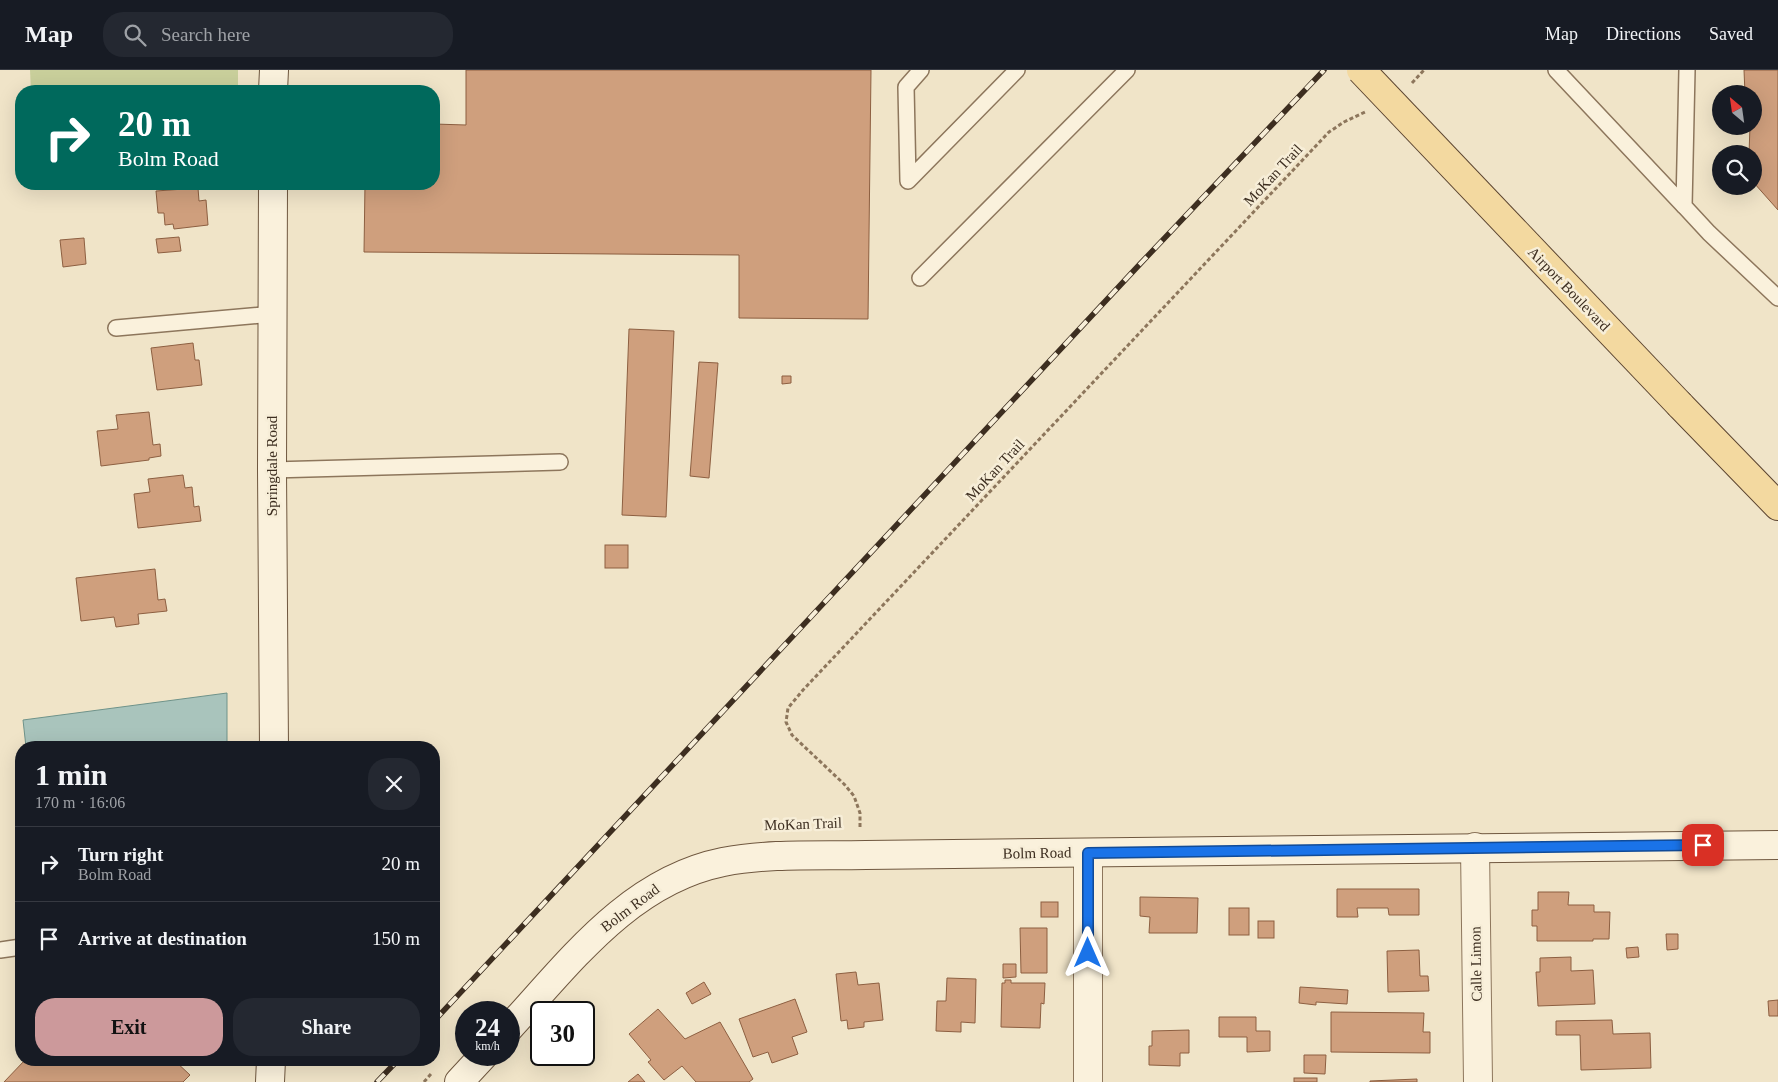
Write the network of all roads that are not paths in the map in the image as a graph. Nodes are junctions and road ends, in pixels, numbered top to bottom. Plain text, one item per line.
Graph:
1 (274, 70) edge
2 (905, 70) edge
3 (921, 70) edge
4 (1017, 70) edge
5 (1127, 70) edge
6 (1361, 70) edge
7 (1556, 70) edge
8 (1687, 70) edge
9 (274, 85) edge
10 (906, 87) junction
11 (273, 190) edge
12 (1684, 206) junction
13 (920, 278) dead end
14 (1778, 298) edge
15 (273, 314) junction
16 (116, 328) dead end
17 (560, 462) dead end
18 (272, 470) junction
19 (1778, 506) edge
20 (274, 741) edge
21 (1778, 845) edge
22 (1475, 847) junction
23 (1088, 853) junction
24 (15, 948) edge
25 (0, 950) edge
26 (520, 1016) edge
27 (271, 1066) edge
28 (474, 1066) edge
29 (270, 1082) edge
30 (459, 1082) edge
31 (1088, 1082) edge
32 (1478, 1082) edge

1 - 9 street
2 - 10 lane
3 - 10 lane
4 - 10 lane
5 - 13 lane
6 - 19 main road, Airport Boulevard, bridge
7 - 12 lane
8 - 12 lane
11 - 15 street, Springdale Road
12 - 14 lane
15 - 16 lane
15 - 18 street, Springdale Road
17 - 18 lane
18 - 20 street, Springdale Road
21 - 22 street, Bolm Road
22 - 23 street, Bolm Road
22 - 32 street, Calle Limon
23 - 26 street, Bolm Road
23 - 31 street
24 - 25 lane
27 - 29 street
28 - 30 street

